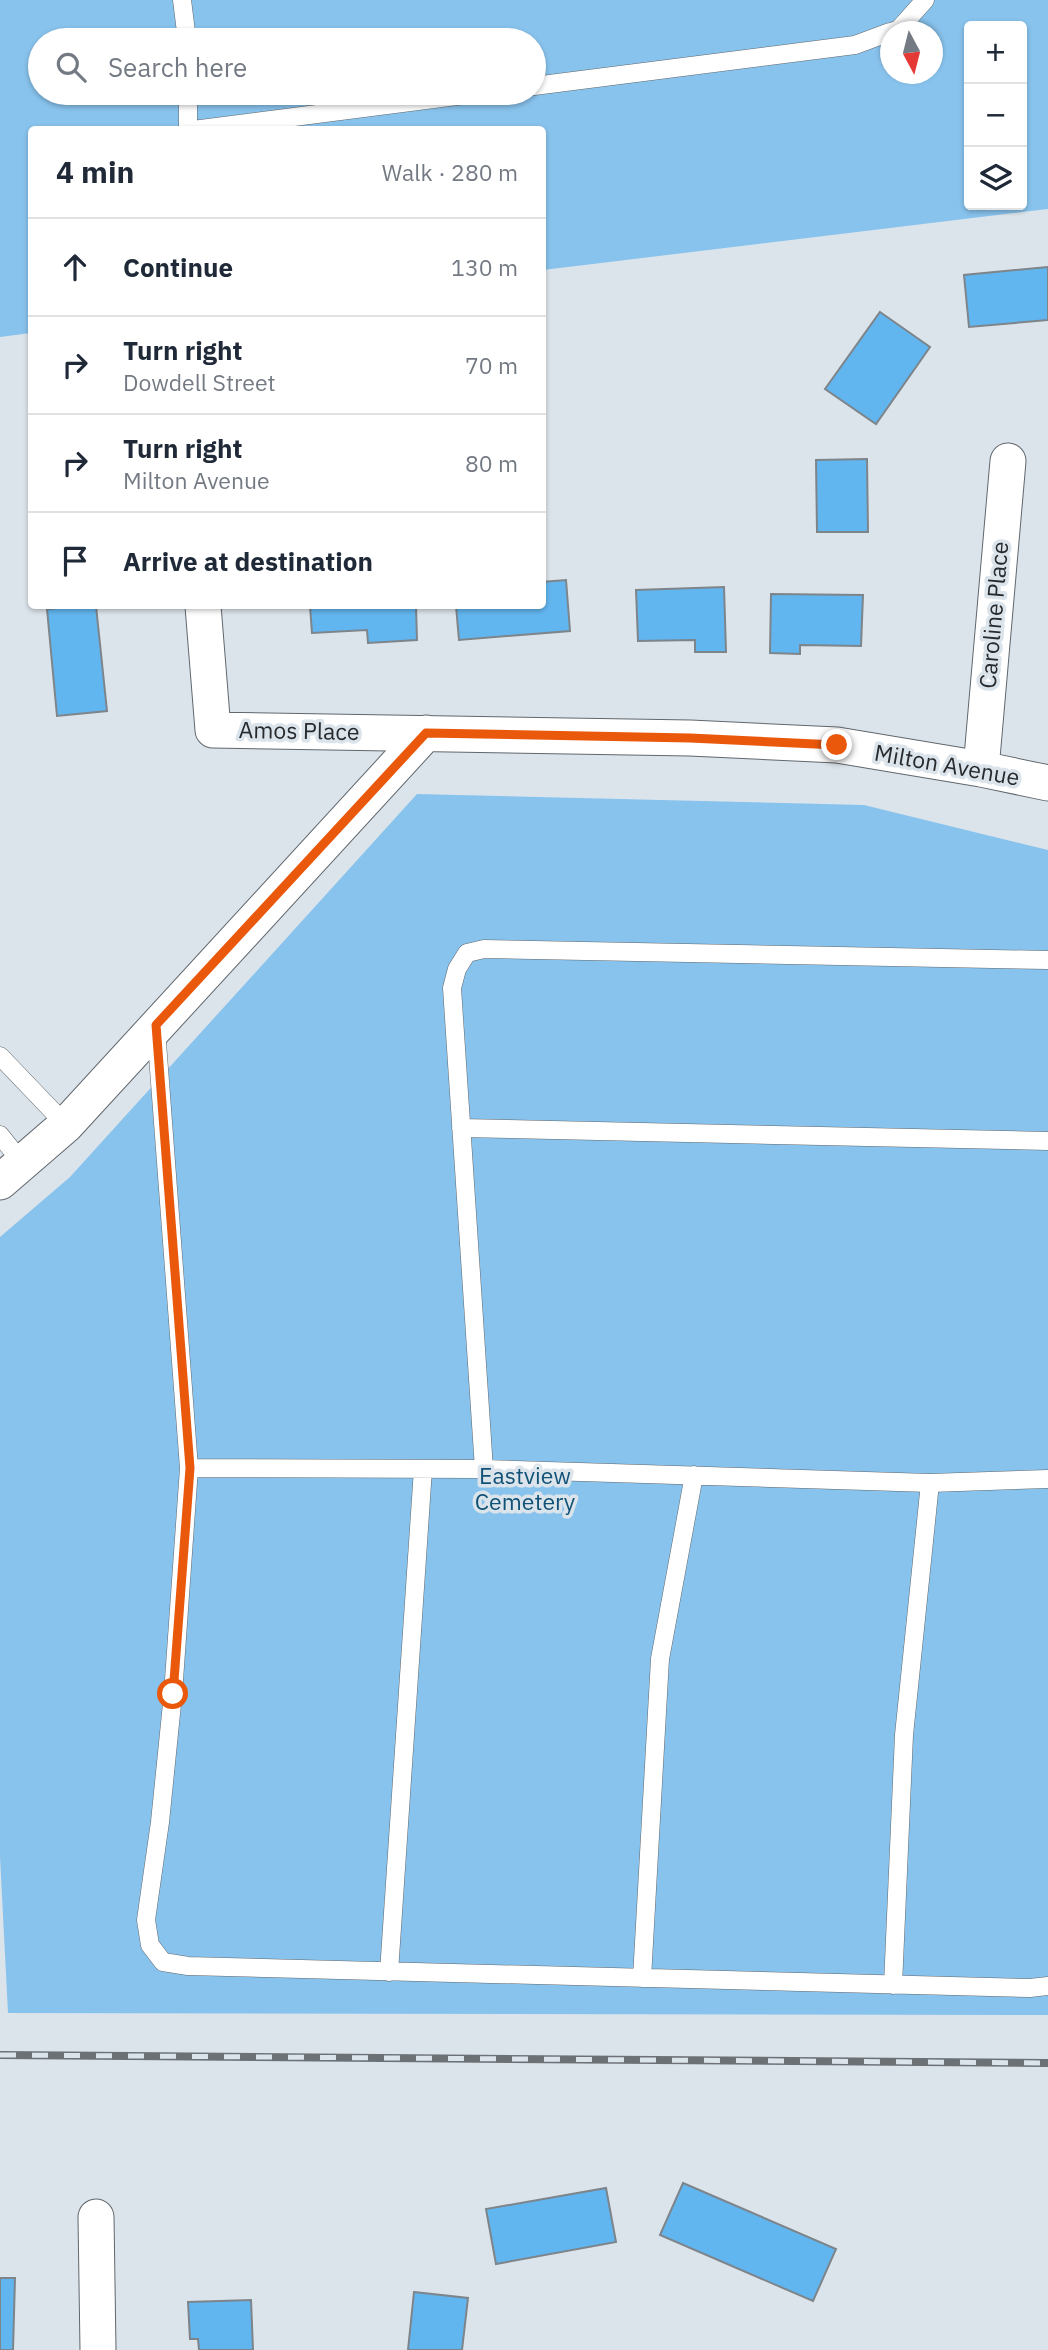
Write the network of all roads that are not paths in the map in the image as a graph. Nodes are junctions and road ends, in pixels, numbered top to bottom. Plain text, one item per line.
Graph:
1 (182, 0) edge
2 (925, 0) edge
3 (906, 21) edge
4 (186, 28) edge
5 (880, 36) edge
6 (546, 84) edge
7 (189, 105) edge
8 (386, 105) edge
9 (190, 126) edge
10 (221, 126) edge
11 (1008, 461) dead end
12 (203, 609) edge
13 (426, 733) junction
14 (981, 769) junction
15 (1048, 783) edge
16 (1048, 960) edge
17 (156, 1025) junction
18 (0, 1056) edge
19 (66, 1125) junction
20 (461, 1128) junction
21 (0, 1135) edge
22 (1048, 1141) edge
23 (11, 1173) edge
24 (190, 1468) junction
25 (423, 1469) junction
26 (484, 1469) junction
27 (694, 1475) junction
28 (1048, 1479) edge
29 (930, 1483) junction
30 (389, 1972) junction
31 (642, 1978) junction
32 (892, 1984) junction
33 (1048, 1986) edge
34 (96, 2217) dead end
35 (98, 2350) edge

1 - 4 lane
2 - 3 lane
5 - 6 lane
7 - 9 lane
8 - 10 lane
11 - 14 street, Caroline Place
12 - 13 street, Amos Place
13 - 14 street, Milton Avenue
13 - 17 street
14 - 15 street, Milton Avenue
16 - 20 lane
17 - 19 street
17 - 24 lane
18 - 19 lane
19 - 23 street
20 - 22 lane
20 - 26 lane
21 - 23 lane
24 - 25 lane
24 - 30 lane
25 - 26 lane
25 - 30 lane
26 - 27 lane
27 - 29 lane
27 - 31 lane
28 - 29 lane
29 - 32 lane
30 - 31 lane
31 - 32 lane
32 - 33 lane
34 - 35 street

